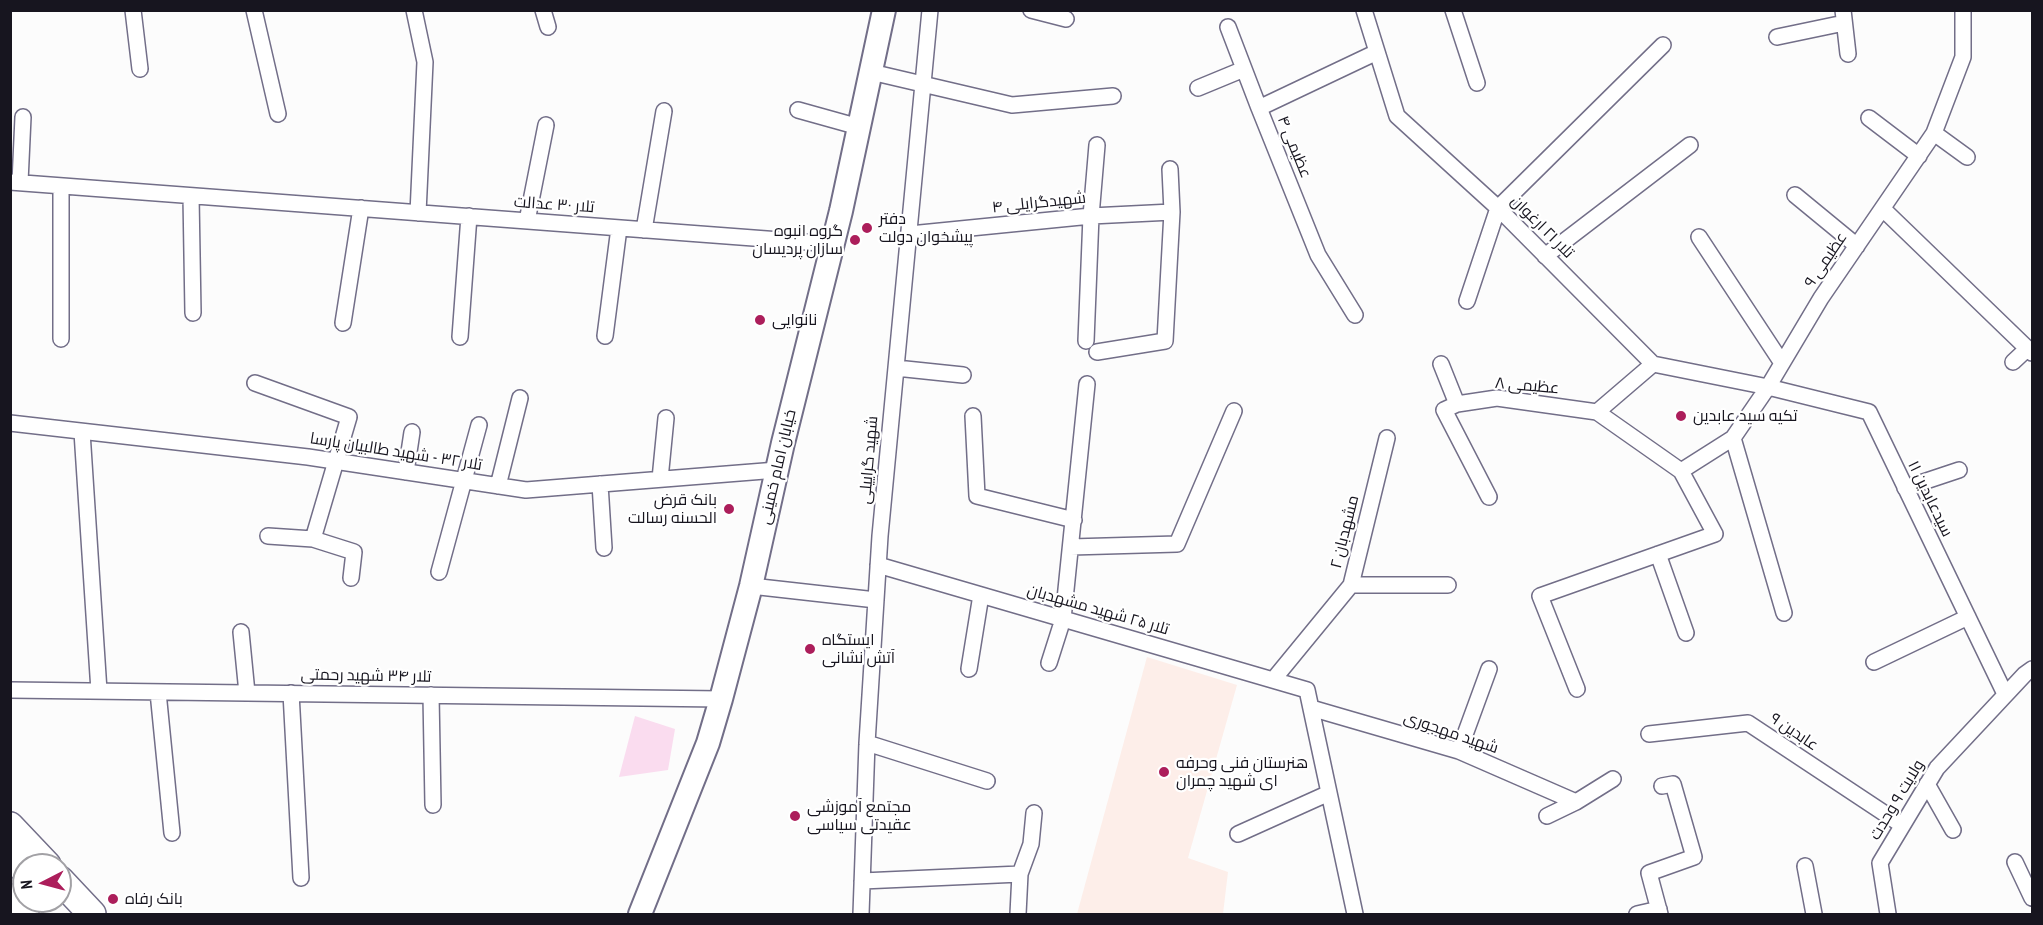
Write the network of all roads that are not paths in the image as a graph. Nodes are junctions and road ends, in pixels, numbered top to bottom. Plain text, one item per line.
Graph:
1 (133, 10) edge
2 (254, 10) edge
3 (414, 10) edge
4 (543, 10) edge
5 (884, 10) edge
6 (930, 10) edge
7 (1031, 10) edge
8 (1364, 10) edge
9 (1453, 10) edge
10 (1963, 10) edge
11 (1844, 17) edge
12 (1066, 19) dead end
13 (548, 27) dead end
14 (1228, 27) dead end
15 (1777, 37) dead end
16 (1664, 45) dead end
17 (1377, 52) junction
18 (1848, 54) dead end
19 (140, 69) dead end
20 (1244, 69) junction
21 (871, 72) junction
22 (922, 82) junction
23 (1477, 83) dead end
24 (1198, 88) dead end
25 (1113, 96) dead end
26 (1259, 108) junction
27 (798, 110) dead end
28 (664, 111) dead end
29 (278, 114) dead end
30 (23, 117) dead end
31 (1869, 118) dead end
32 (546, 125) dead end
33 (859, 127) junction
34 (1934, 133) junction
35 (1097, 145) dead end
36 (1690, 145) dead end
37 (1919, 156) junction
38 (1967, 157) dead end
39 (1170, 169) dead end
40 (15, 182) edge
41 (61, 186) junction
42 (1795, 195) dead end
43 (191, 196) junction
44 (361, 208) junction
45 (1498, 208) junction
46 (1883, 209) junction
47 (1172, 212) junction
48 (418, 213) junction
49 (470, 216) junction
50 (1091, 216) junction
51 (527, 221) junction
52 (619, 228) junction
53 (644, 230) junction
54 (910, 234) junction
55 (1699, 237) dead end
56 (833, 244) junction
57 (1857, 246) junction
58 (1545, 256) junction
59 (1467, 301) dead end
60 (193, 314) dead end
61 (1356, 315) dead end
62 (343, 323) dead end
63 (605, 336) dead end
64 (460, 337) dead end
65 (61, 339) dead end
66 (2030, 350) edge
67 (2013, 362) dead end
68 (1782, 363) junction
69 (1441, 364) dead end
70 (1653, 364) junction
71 (896, 368) junction
72 (963, 375) dead end
73 (255, 383) dead end
74 (1087, 384) dead end
75 (1768, 387) junction
76 (520, 398) dead end
77 (1444, 409) junction
78 (1234, 411) dead end
79 (1597, 412) junction
80 (973, 416) dead end
81 (666, 417) dead end
82 (10, 423) edge
83 (479, 425) dead end
84 (82, 432) junction
85 (412, 432) dead end
86 (1387, 438) dead end
87 (1733, 438) junction
88 (337, 461) junction
89 (777, 470) junction
90 (1959, 470) dead end
91 (1681, 471) junction
92 (406, 472) junction
93 (660, 479) junction
94 (465, 481) junction
95 (600, 484) junction
96 (498, 486) junction
97 (1905, 488) junction
98 (1489, 497) dead end
99 (1074, 520) junction
100 (268, 536) dead end
101 (313, 539) junction
102 (1071, 547) junction
103 (604, 548) dead end
104 (1658, 554) junction
105 (878, 565) junction
106 (439, 572) dead end
107 (351, 578) dead end
108 (1351, 585) junction
109 (1448, 585) dead end
110 (751, 586) junction
111 (981, 595) junction
112 (876, 600) junction
113 (1784, 613) dead end
114 (1968, 617) junction
115 (1063, 619) junction
116 (242, 632) dead end
117 (1686, 633) dead end
118 (1874, 662) dead end
119 (1049, 663) dead end
120 (969, 669) dead end
121 (1489, 669) dead end
122 (2032, 669) edge
123 (1273, 680) junction
124 (1577, 689) dead end
125 (10, 690) edge
126 (99, 691) junction
127 (158, 692) junction
128 (247, 693) junction
129 (291, 693) junction
130 (2005, 694) junction
131 (431, 695) junction
132 (722, 699) junction
133 (1311, 708) junction
134 (1649, 734) dead end
135 (867, 743) junction
136 (1459, 752) junction
137 (1613, 779) dead end
138 (987, 781) dead end
139 (1927, 784) junction
140 (1662, 786) dead end
141 (1329, 793) junction
142 (1576, 802) junction
143 (433, 805) dead end
144 (1034, 813) dead end
145 (1547, 816) dead end
146 (1902, 825) junction
147 (10, 826) edge
148 (1953, 830) dead end
149 (172, 833) dead end
150 (1238, 834) dead end
151 (36, 853) edge
152 (2015, 862) dead end
153 (1805, 866) dead end
154 (1020, 874) junction
155 (301, 878) dead end
156 (862, 881) junction
157 (72, 893) edge
158 (10, 898) edge
159 (2032, 898) edge
160 (1660, 912) edge
161 (26, 915) edge
162 (92, 915) edge
163 (640, 915) edge
164 (861, 915) edge
165 (1018, 915) edge
166 (1355, 915) edge
167 (1637, 915) edge
168 (1814, 915) edge
169 (1888, 915) edge

1 - 19 street
2 - 29 street
3 - 48 street
4 - 13 street
5 - 21 main road, خیابان امام خمینی
6 - 22 street, شهید گراییلی
7 - 12 street
8 - 17 street, تلار ۲۱ ارغوان
9 - 23 street
10 - 34 street, عظیمی ۹
11 - 15 street
11 - 18 street
14 - 20 street
16 - 45 street
17 - 26 street, عظیمی ۴
17 - 45 street, تلار ۲۱ ارغوان
20 - 24 street
20 - 26 street
21 - 22 street
21 - 33 main road, خیابان امام خمینی
22 - 25 street
22 - 54 street, شهید گراییلی
26 - 61 street, عظیمی ۴
27 - 33 street
28 - 53 street
30 - 40 street
31 - 37 street
32 - 51 street
33 - 56 main road, خیابان امام خمینی
34 - 37 street, عظیمی ۹
34 - 38 street
35 - 50 street
36 - 58 street
37 - 46 street, عظیمی ۹
39 - 47 street
40 - 41 street, تلار ۳۰ عدالت
41 - 43 street, تلار ۳۰ عدالت
41 - 65 street
42 - 57 street
43 - 44 street, تلار ۳۰ عدالت
43 - 60 street
44 - 48 street, تلار ۳۰ عدالت
44 - 62 street
45 - 58 street, تلار ۲۱ ارغوان
45 - 59 street
46 - 57 street, عظیمی ۹
46 - 66 street
47 - 50 street, شهیدگرایلی ۴
47 - 50 street
48 - 49 street, تلار ۳۰ عدالت
49 - 51 street, تلار ۳۰ عدالت
49 - 64 street
50 - 54 street, شهیدگرایلی ۴
51 - 52 street, تلار ۳۰ عدالت
52 - 53 street, تلار ۳۰ عدالت
52 - 63 street
53 - 56 street, تلار ۳۰ عدالت
54 - 71 street, شهید گراییلی
55 - 68 street
56 - 89 main road, خیابان امام خمینی
57 - 68 street, عظیمی ۹
58 - 70 street, تلار ۲۱ ارغوان
66 - 67 street
68 - 75 street, عظیمی ۹
69 - 77 street
70 - 75 street
70 - 79 street
71 - 72 street
71 - 105 street, شهید گراییلی
73 - 88 street
74 - 99 street
75 - 87 street, عظیمی ۹
75 - 97 street, سیدعابدین ۱۱
76 - 96 street
77 - 79 street, عظیمی ۸
77 - 98 street
78 - 102 street
79 - 91 street
80 - 99 street
81 - 93 street
82 - 84 street, تلار ۳۲ - شهید طالبیان پارسا
83 - 94 street
84 - 88 street, تلار ۳۲ - شهید طالبیان پارسا
84 - 126 street
85 - 92 street
86 - 108 street, مشهدبان ۲
87 - 91 street
87 - 113 street
88 - 92 street, تلار ۳۲ - شهید طالبیان پارسا
88 - 101 street
89 - 93 street, تلار ۳۲ - شهید طالبیان پارسا
89 - 110 main road, خیابان امام خمینی
90 - 97 street
91 - 104 street
92 - 94 street, تلار ۳۲ - شهید طالبیان پارسا
93 - 95 street, تلار ۳۲ - شهید طالبیان پارسا
94 - 96 street, تلار ۳۲ - شهید طالبیان پارسا
94 - 106 street
95 - 96 street, تلار ۳۲ - شهید طالبیان پارسا
95 - 103 street
97 - 114 street, سیدعابدین ۱۱
99 - 102 street
100 - 101 street
101 - 107 street
102 - 115 street
104 - 117 street
104 - 124 street
105 - 111 street, تلار ۲۵ شهید مشهدبان
105 - 112 street, شهید گراییلی
108 - 109 street
108 - 123 street, مشهدبان ۲
110 - 112 street
110 - 132 main road, خیابان امام خمینی
111 - 115 street, تلار ۲۵ شهید مشهدبان
111 - 120 street
112 - 135 street, شهید گراییلی
114 - 118 street
114 - 130 street, سیدعابدین ۱۱
115 - 119 street
115 - 123 street, تلار ۲۵ شهید مشهدبان
116 - 128 street
121 - 136 street
122 - 130 street, ولایت ۹ وحدت
123 - 133 street, تلار ۲۵ شهید مشهدبان
125 - 126 street, تلار ۳۴ شهید رحمتی
126 - 127 street, تلار ۳۴ شهید رحمتی
127 - 128 street, تلار ۳۴ شهید رحمتی
127 - 149 street
128 - 129 street, تلار ۳۴ شهید رحمتی
129 - 131 street, تلار ۳۴ شهید رحمتی
129 - 155 street
130 - 139 street, ولایت ۹ وحدت
131 - 132 street, تلار ۳۴ شهید رحمتی
131 - 143 street
132 - 163 main road, خیابان امام خمینی
133 - 136 street, شهید مهجوری
133 - 141 street
134 - 146 street, عابدین ۹
135 - 138 street
135 - 156 street, شهید گراییلی
136 - 142 street, شهید مهجوری
137 - 142 street
139 - 146 street, ولایت ۹ وحدت
139 - 148 street
140 - 160 street
141 - 150 street
141 - 166 street
142 - 145 street
144 - 154 street
146 - 169 street, ولایت ۹ وحدت
147 - 151 highway
152 - 159 street
153 - 168 street
154 - 156 street
154 - 165 street
156 - 164 street, شهید گراییلی
157 - 162 highway
158 - 161 highway
160 - 167 street

